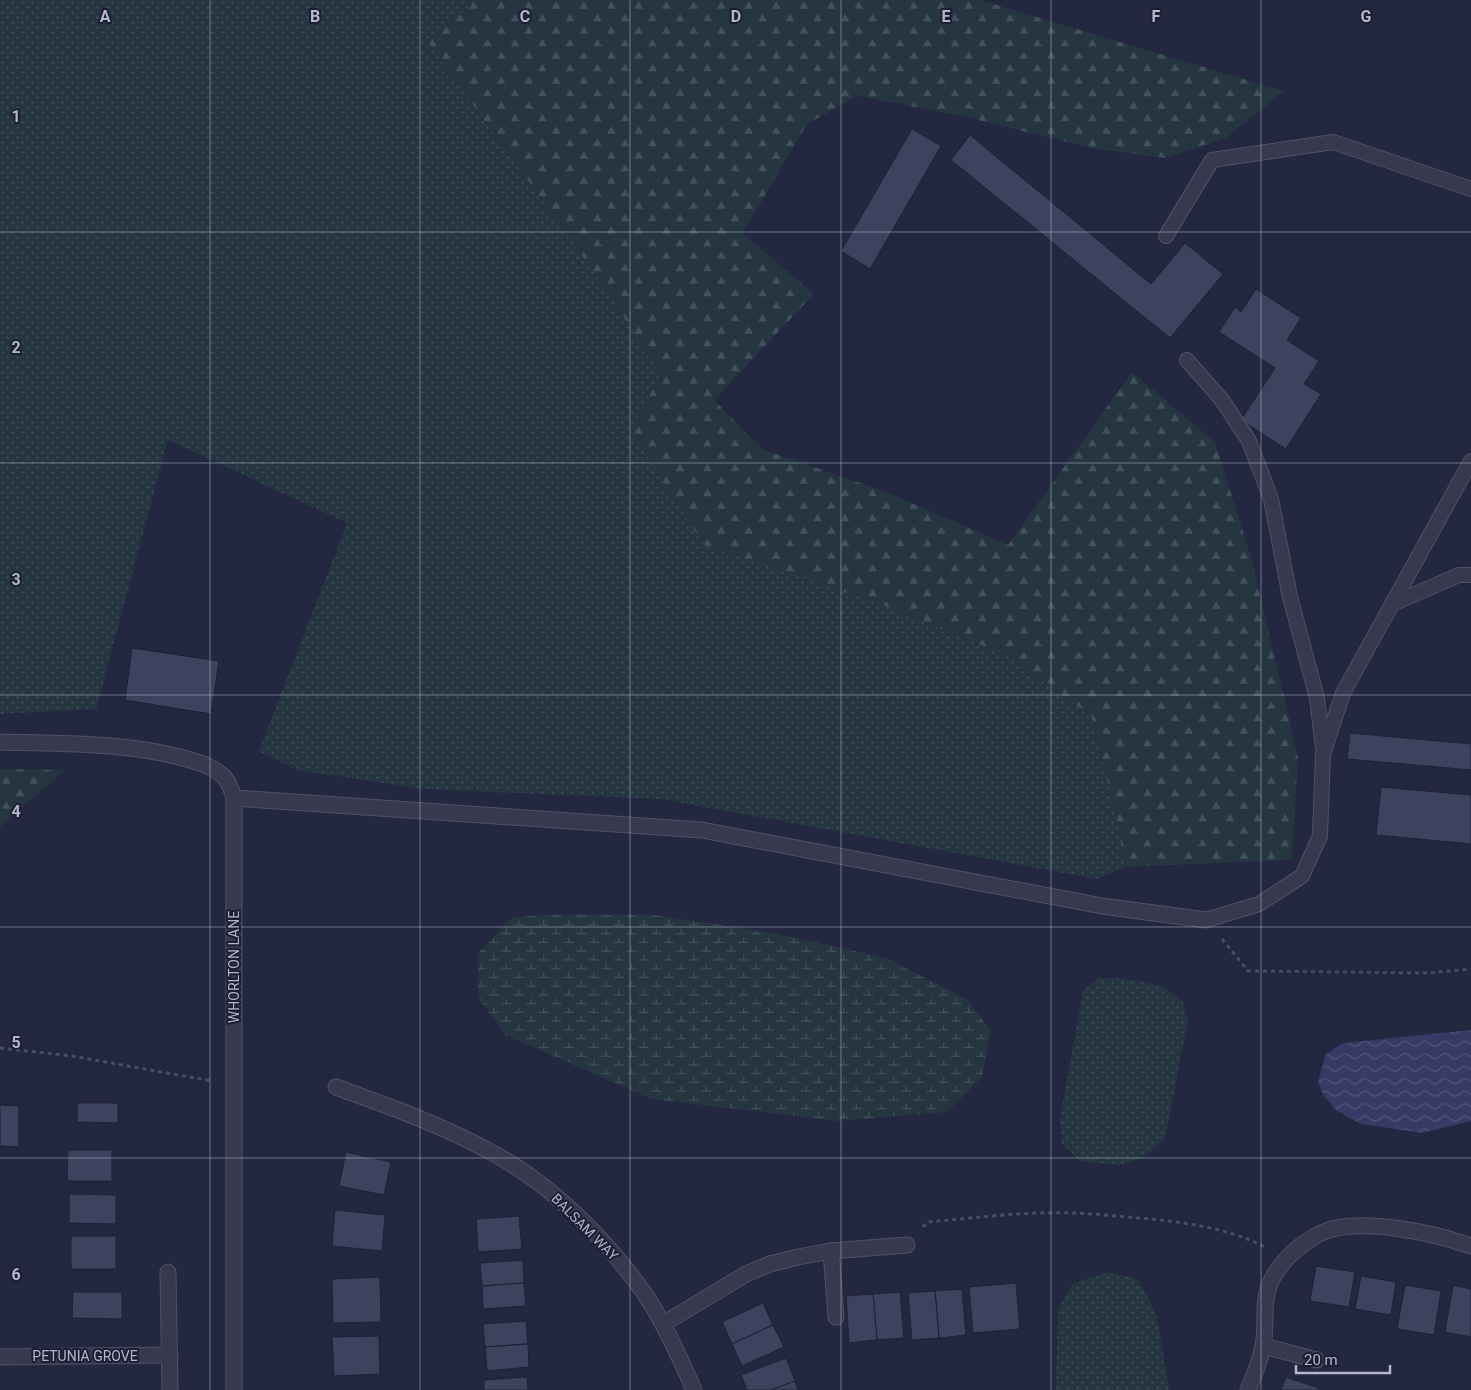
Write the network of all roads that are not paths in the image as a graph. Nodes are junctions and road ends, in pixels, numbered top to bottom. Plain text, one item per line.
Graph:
1 (1471, 189) edge
2 (1166, 236) dead end
3 (1187, 360) dead end
4 (1471, 461) edge
5 (1471, 574) edge
6 (1392, 604) junction
7 (0, 742) edge
8 (1324, 754) junction
9 (234, 798) junction
10 (1206, 920) joint
11 (336, 1088) dead end
12 (907, 1245) road end
13 (1471, 1246) edge
14 (832, 1252) junction
15 (168, 1272) dead end
16 (836, 1317) dead end
17 (663, 1324) junction
18 (1264, 1346) junction
19 (170, 1355) junction
20 (0, 1357) edge
21 (1317, 1360) dead end
22 (170, 1390) edge
23 (234, 1390) edge
24 (694, 1390) edge
25 (1248, 1390) edge

1 - 2 lane
3 - 8 lane
4 - 6 lane
5 - 6 lane
6 - 8 lane
7 - 9 street, WHORLTON LANE
8 - 10 lane
9 - 10 street
9 - 23 street, WHORLTON LANE
11 - 17 street, BALSAM WAY
12 - 14 street
13 - 18 street
14 - 16 street
14 - 17 street
15 - 19 street
17 - 24 street, BALSAM WAY
18 - 21 street
18 - 25 street
19 - 20 street, PETUNIA GROVE
19 - 22 street

